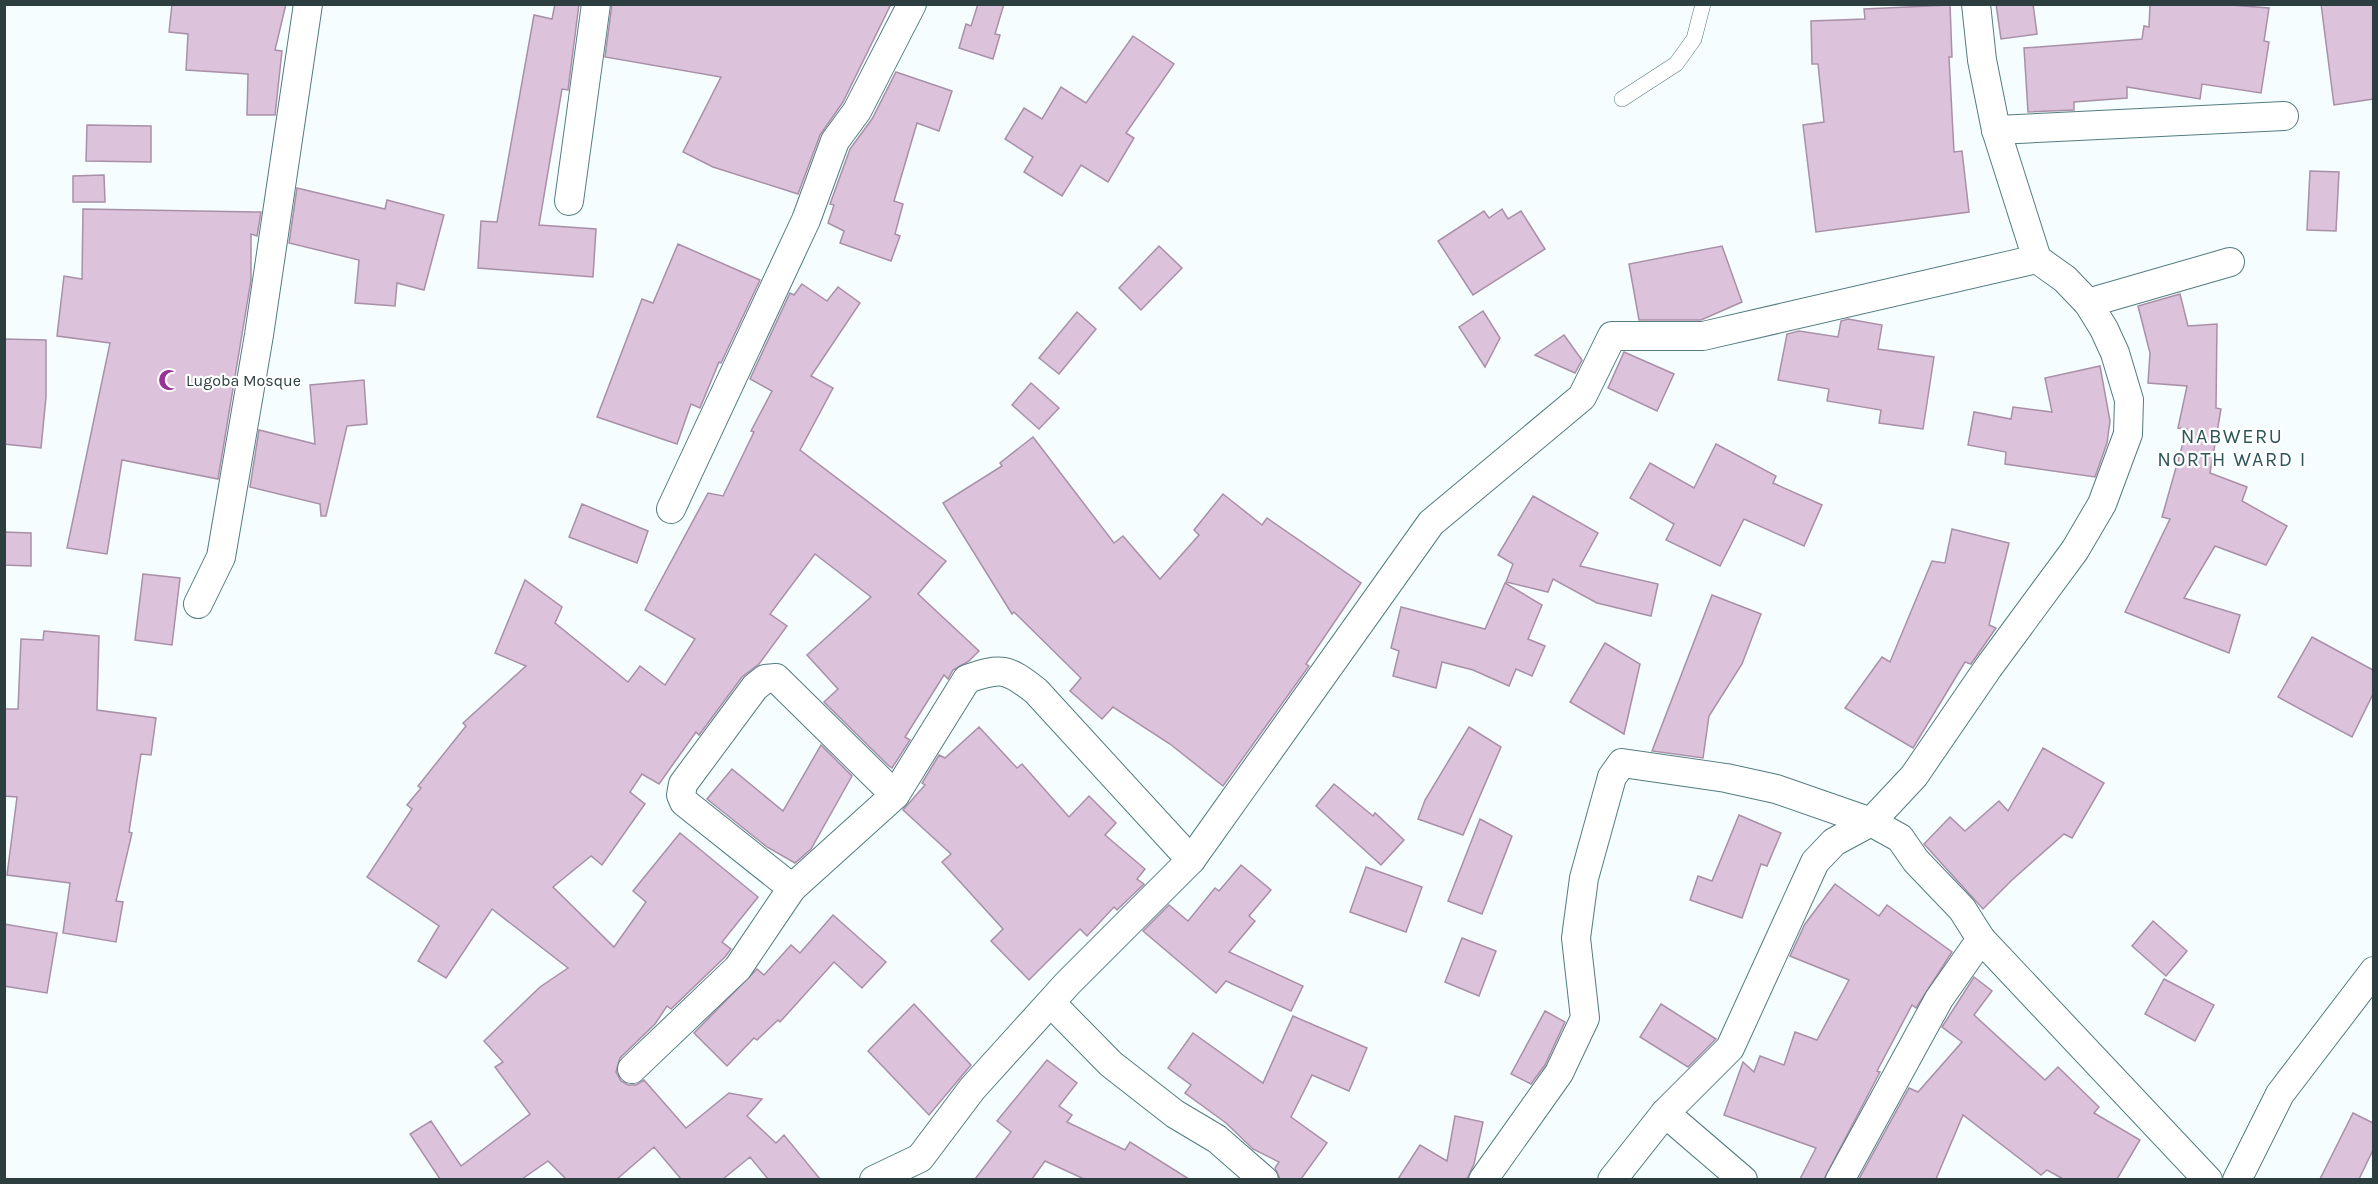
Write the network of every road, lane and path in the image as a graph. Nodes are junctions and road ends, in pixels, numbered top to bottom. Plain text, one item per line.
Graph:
1 (308, 4) edge
2 (596, 4) edge
3 (912, 4) edge
4 (1703, 4) edge
5 (1976, 4) edge
6 (1623, 99) dead end
7 (2284, 116) dead end
8 (1996, 130) junction
9 (569, 201) dead end
10 (2037, 260) junction
11 (2230, 262) dead end
12 (2088, 303) junction
13 (671, 509) dead end
14 (198, 604) dead end
15 (895, 795) junction
16 (1871, 822) junction
17 (1191, 861) junction
18 (792, 888) junction
19 (1981, 939) junction
20 (2373, 971) edge
21 (1051, 1003) junction
22 (632, 1070) dead end
23 (1665, 1113) junction
24 (874, 1179) edge
25 (1264, 1179) edge
26 (1483, 1179) edge
27 (1612, 1179) edge
28 (1743, 1179) edge
29 (1840, 1179) edge
30 (2208, 1179) edge
31 (2237, 1179) edge

1 - 14 street
2 - 9 street
3 - 13 street
4 - 6 lane
5 - 8 street
7 - 8 street
8 - 10 street
10 - 12 street
10 - 17 street
11 - 12 street
12 - 16 street
15 - 17 street
15 - 18 street
15 - 18 street
16 - 19 street
16 - 23 street
16 - 26 street
17 - 21 street
18 - 22 street
19 - 29 street
19 - 30 street
20 - 31 street
21 - 24 street
21 - 25 street
23 - 27 street
23 - 28 street

